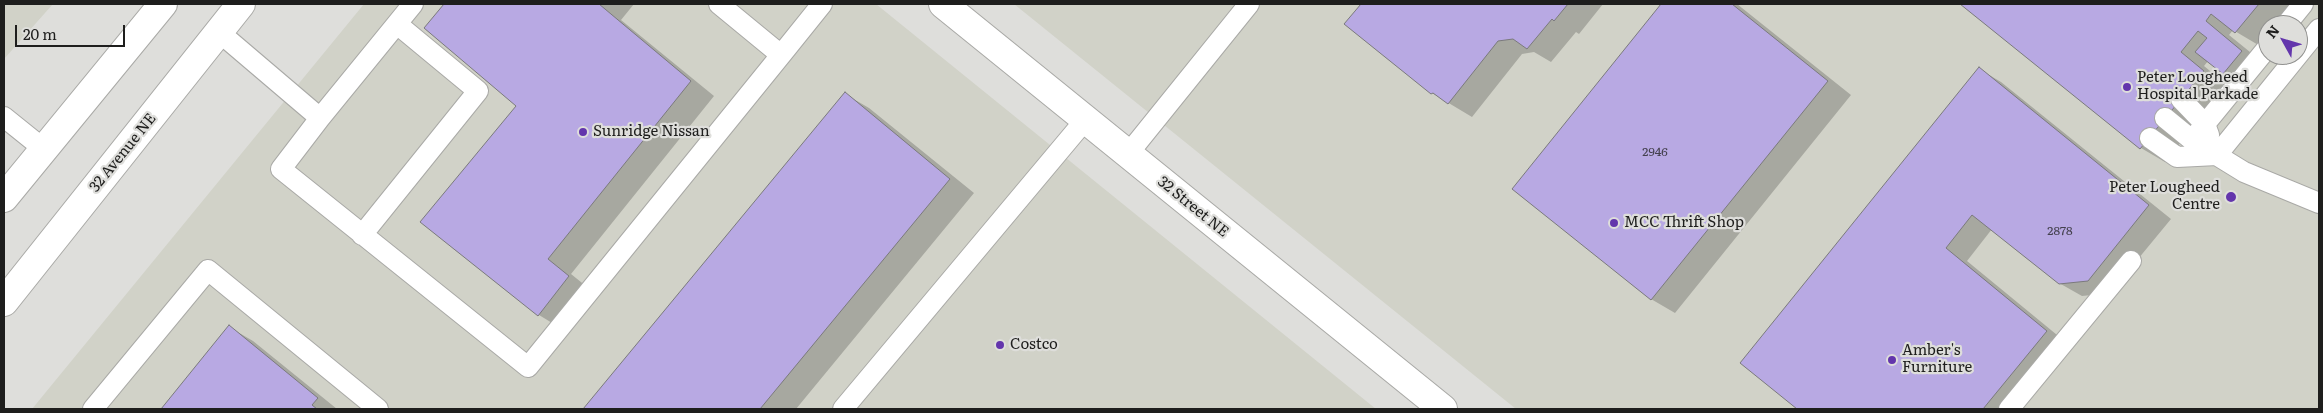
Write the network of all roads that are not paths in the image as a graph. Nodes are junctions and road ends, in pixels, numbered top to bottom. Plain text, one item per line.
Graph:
1 (163, 4) edge
2 (241, 4) edge
3 (413, 4) edge
4 (720, 4) edge
5 (822, 4) edge
6 (943, 4) edge
7 (1249, 4) edge
8 (2303, 4) edge
9 (2294, 15) edge
10 (397, 24) junction
11 (2319, 30) edge
12 (219, 32) junction
13 (781, 56) junction
14 (2258, 58) edge
15 (2181, 99) dead end
16 (4, 117) edge
17 (320, 118) junction
18 (2165, 118) dead end
19 (1086, 120) junction
20 (2205, 124) junction
21 (2150, 138) dead end
22 (2192, 140) junction
23 (45, 150) junction
24 (1128, 154) junction
25 (2217, 155) junction
26 (4, 198) edge
27 (2319, 203) edge
28 (362, 235) junction
29 (2131, 261) dead end
30 (4, 302) edge
31 (93, 409) edge
32 (378, 409) edge
33 (843, 409) edge
34 (1443, 409) edge
35 (2009, 409) edge

1 - 23 main road
2 - 12 main road, 32 Avenue NE
3 - 10 lane
4 - 13 lane
5 - 13 lane
6 - 19 main road, 32 Street NE
7 - 24 lane
8 - 9 lane
10 - 17 lane
10 - 28 lane
11 - 25 lane
12 - 17 lane
12 - 30 main road, 32 Avenue NE
13 - 28 lane
14 - 20 lane
15 - 20 lane
16 - 23 lane
17 - 28 lane
18 - 22 lane
19 - 24 main road, 32 Street NE
19 - 33 lane
20 - 22 lane
20 - 25 lane
21 - 25 lane
22 - 25 lane
23 - 26 main road
24 - 34 main road, 32 Street NE
25 - 27 lane
29 - 35 lane
31 - 32 lane

